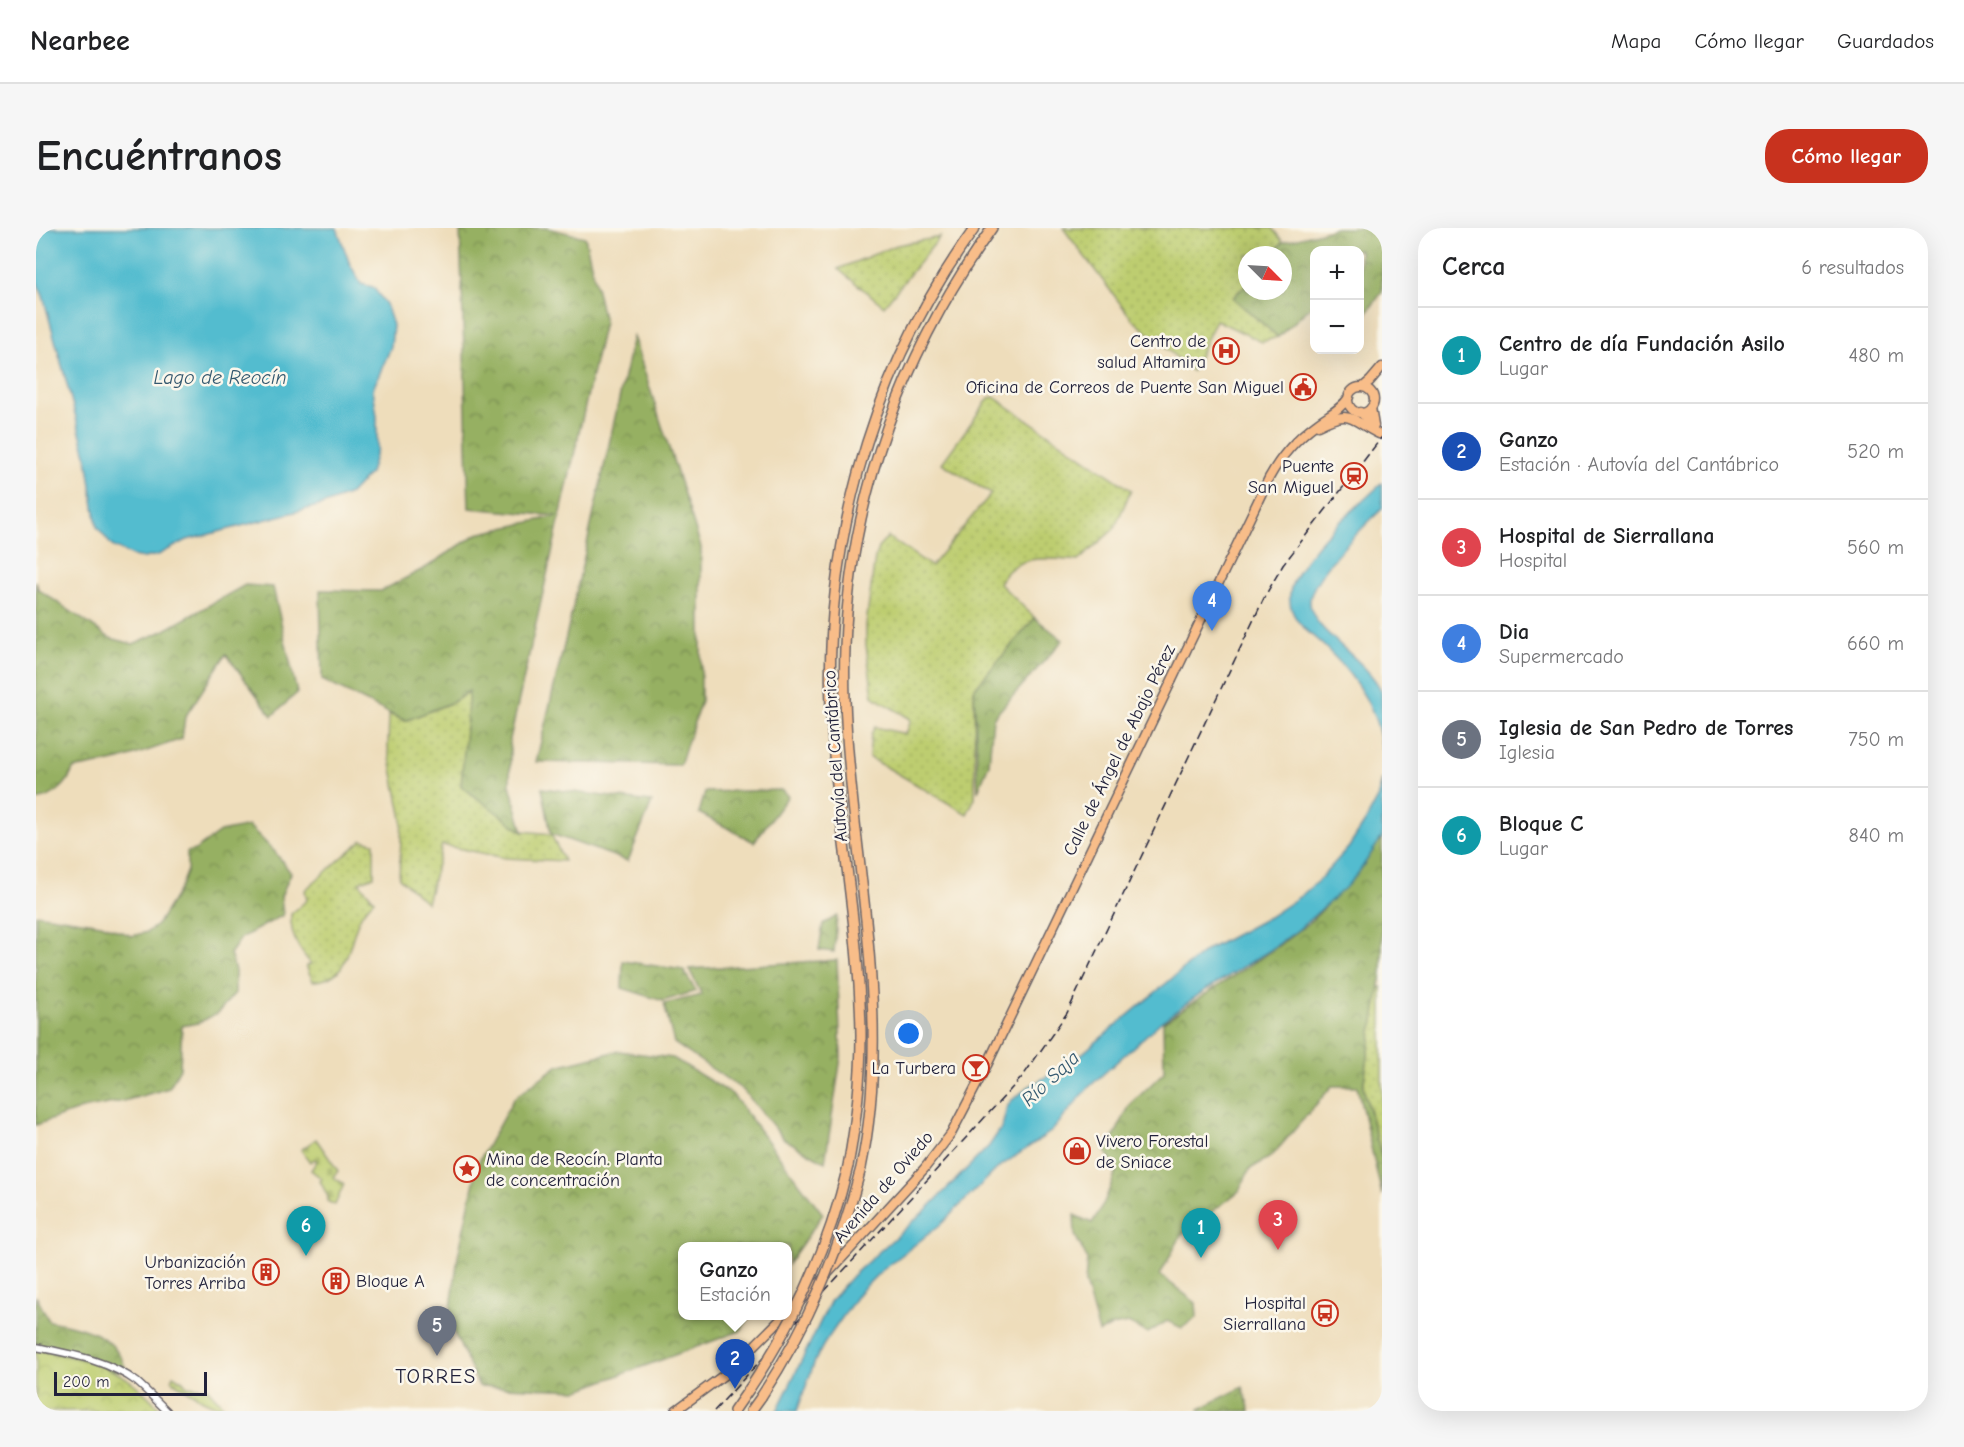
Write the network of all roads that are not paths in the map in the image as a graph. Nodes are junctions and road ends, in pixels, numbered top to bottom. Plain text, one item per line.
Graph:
1 (975, 228) edge
2 (994, 228) edge
3 (1382, 368) edge
4 (1363, 387) junction
5 (1372, 393) junction
6 (1349, 397) junction
7 (1371, 408) junction
8 (1356, 411) junction
9 (1333, 413) junction
10 (1378, 432) edge
11 (1303, 435) junction
12 (1015, 1005) joint
13 (792, 1308) edge
14 (792, 1317) edge
15 (780, 1320) edge
16 (791, 1320) edge
17 (36, 1347) edge
18 (167, 1411) edge
19 (675, 1411) edge
20 (733, 1411) edge
21 (752, 1411) edge

1 - 14 highway, Autovía del Cantábrico, bridge
2 - 21 highway, Autovía del Cantábrico, bridge
3 - 4 main road
3 - 5 main road
4 - 5 main road
4 - 6 main road
5 - 7 main road
6 - 8 main road
6 - 9 main road
7 - 8 main road
7 - 10 main road
8 - 9 main road
8 - 10 main road
9 - 11 main road
10 - 11 main road
11 - 12 main road, Calle de Ángel de Abajo Pérez
12 - 13 main road, Avenida de Oviedo
15 - 19 main road, Avenida de Oviedo
16 - 20 highway, Autovía del Cantábrico, bridge
17 - 18 street

